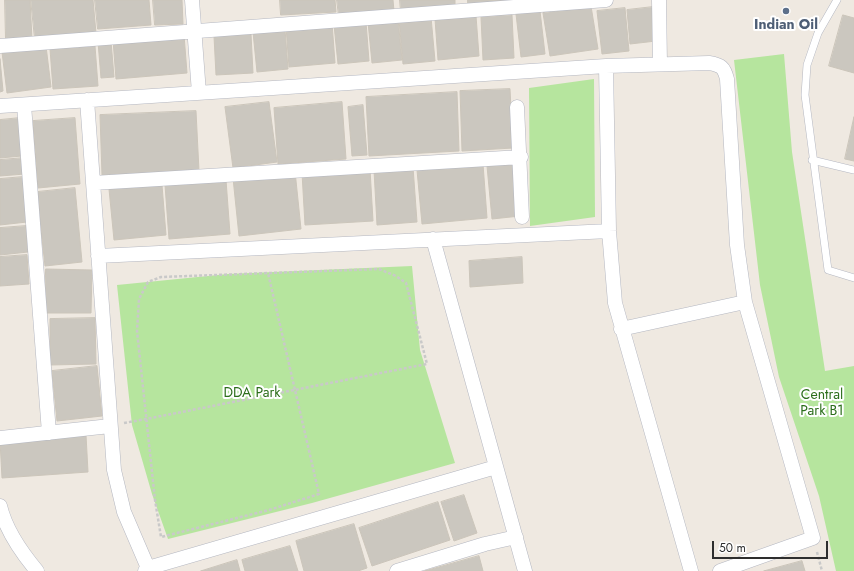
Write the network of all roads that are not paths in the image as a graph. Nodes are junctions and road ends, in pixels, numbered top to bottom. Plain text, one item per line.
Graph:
1 (192, 0) edge
2 (606, 0) edge
3 (659, 0) edge
4 (837, 0) edge
5 (194, 31) junction
6 (0, 46) edge
7 (660, 64) junction
8 (606, 66) junction
9 (198, 93) junction
10 (87, 100) junction
11 (24, 105) junction
12 (0, 106) edge
13 (517, 107) dead end
14 (520, 157) junction
15 (812, 160) junction
16 (854, 170) edge
17 (93, 183) junction
18 (522, 217) dead end
19 (609, 231) junction
20 (433, 239) junction
21 (98, 256) junction
22 (854, 278) edge
23 (745, 302) junction
24 (621, 329) junction
25 (110, 426) junction
26 (49, 433) junction
27 (0, 438) edge
28 (496, 467) junction
29 (0, 506) edge
30 (516, 537) junction
31 (147, 570) edge
32 (37, 571) edge
33 (397, 571) edge
34 (525, 571) edge
35 (691, 571) edge
36 (720, 571) edge

1 - 5 street
2 - 5 street
3 - 7 street
4 - 15 lane
5 - 6 street
5 - 9 street
7 - 8 street
7 - 23 street
8 - 9 street
8 - 19 street
9 - 10 street
10 - 11 street
10 - 17 street
11 - 12 street
11 - 26 street
13 - 14 street
14 - 17 street
14 - 18 street
15 - 16 lane
15 - 22 lane
17 - 21 street
19 - 20 street
19 - 24 street
20 - 21 street
20 - 28 street
21 - 25 street
23 - 24 street
23 - 36 street
24 - 35 street
25 - 26 street
25 - 31 street
26 - 27 street
28 - 30 street
28 - 31 street
29 - 32 street
30 - 33 street
30 - 34 street

